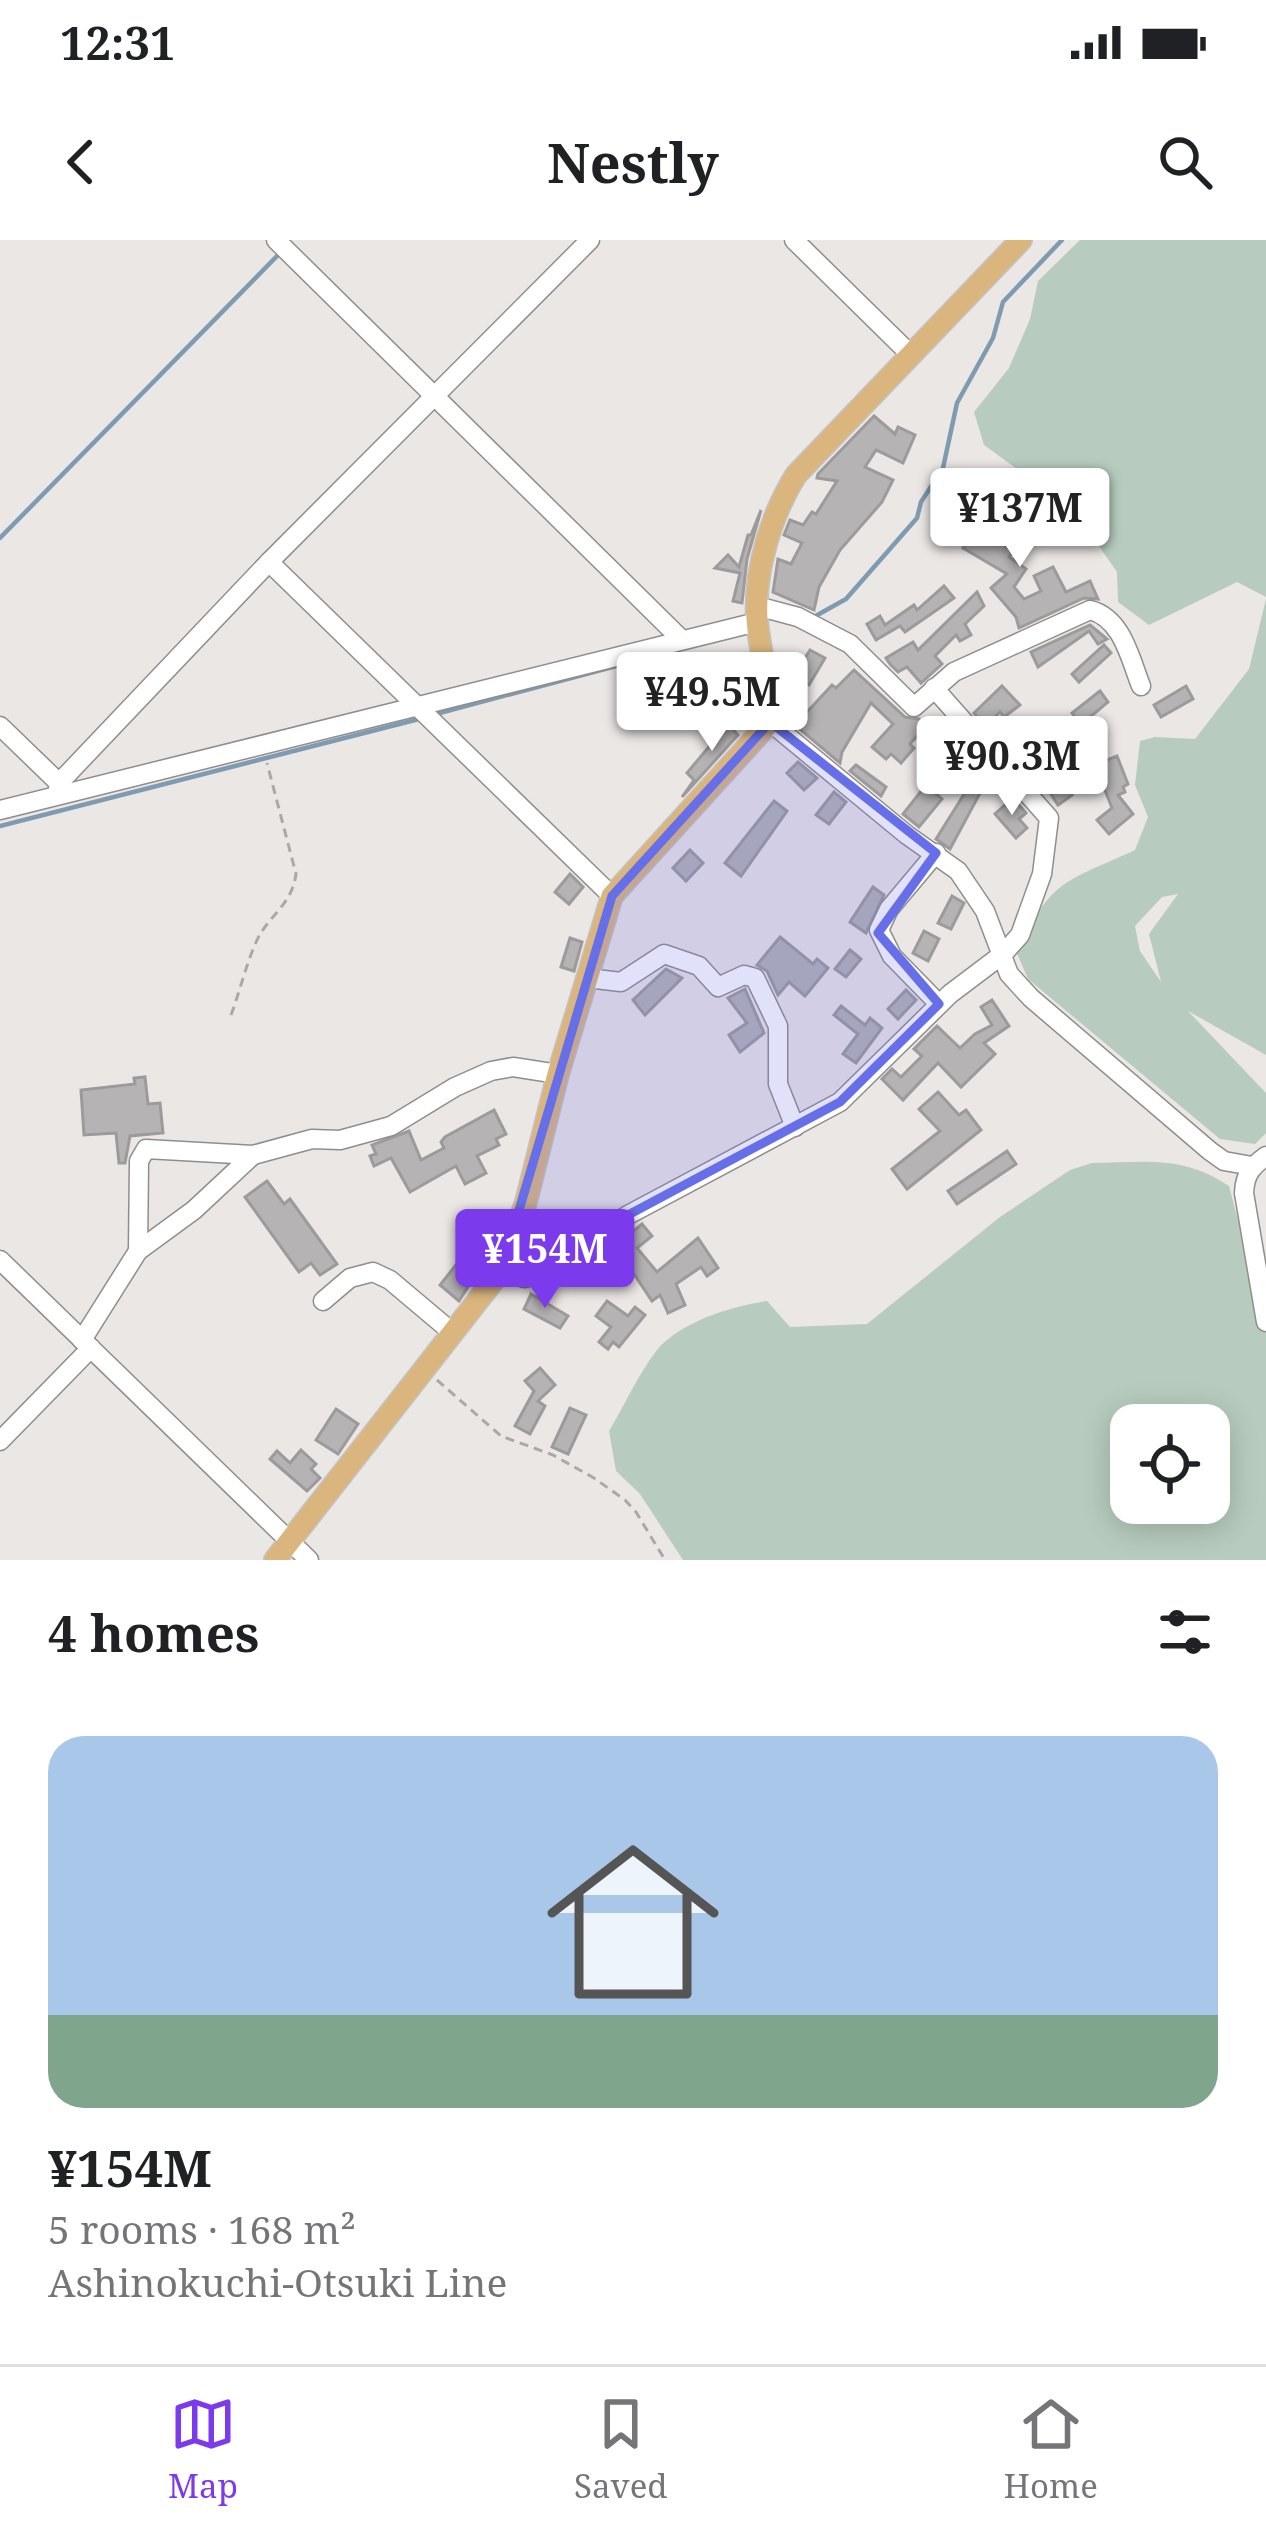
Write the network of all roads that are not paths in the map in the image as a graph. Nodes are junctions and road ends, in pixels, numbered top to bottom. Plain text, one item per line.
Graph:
1 (276, 240) edge
2 (590, 240) edge
3 (794, 240) edge
4 (1021, 240) edge
5 (911, 355) junction
6 (434, 398) junction
7 (269, 562) junction
8 (757, 614) junction
9 (681, 639) junction
10 (1141, 686) dead end
11 (934, 688) junction
12 (418, 707) junction
13 (770, 722) junction
14 (0, 726) edge
15 (58, 789) junction
16 (0, 810) edge
17 (936, 853) junction
18 (613, 896) junction
19 (1003, 954) junction
20 (586, 978) junction
21 (939, 1004) junction
22 (558, 1074) junction
23 (795, 1126) junction
24 (253, 1155) junction
25 (1259, 1161) edge
26 (138, 1251) junction
27 (0, 1260) edge
28 (501, 1271) junction
29 (323, 1301) dead end
30 (1266, 1322) edge
31 (453, 1333) junction
32 (87, 1344) junction
33 (0, 1441) edge
34 (289, 1541) junction
35 (275, 1560) edge
36 (309, 1560) edge

1 - 6 street
2 - 6 street
3 - 5 street
4 - 5 main road
5 - 8 main road
6 - 7 street
6 - 9 street
7 - 12 street
7 - 15 street
8 - 9 street
8 - 11 street
8 - 13 main road
9 - 12 street
10 - 11 street
11 - 19 street
12 - 15 street
12 - 18 street
13 - 17 street
13 - 18 main road
14 - 15 street
15 - 16 street
17 - 19 street
17 - 21 street
18 - 20 main road
19 - 21 street
19 - 25 street
20 - 22 main road
20 - 23 street
21 - 23 street
22 - 24 street
22 - 28 main road
23 - 28 street
24 - 26 street
24 - 26 street
25 - 30 street
26 - 32 street
27 - 32 street
28 - 31 main road
29 - 31 street
31 - 34 main road
32 - 33 street
32 - 34 street
34 - 35 main road
34 - 36 street

